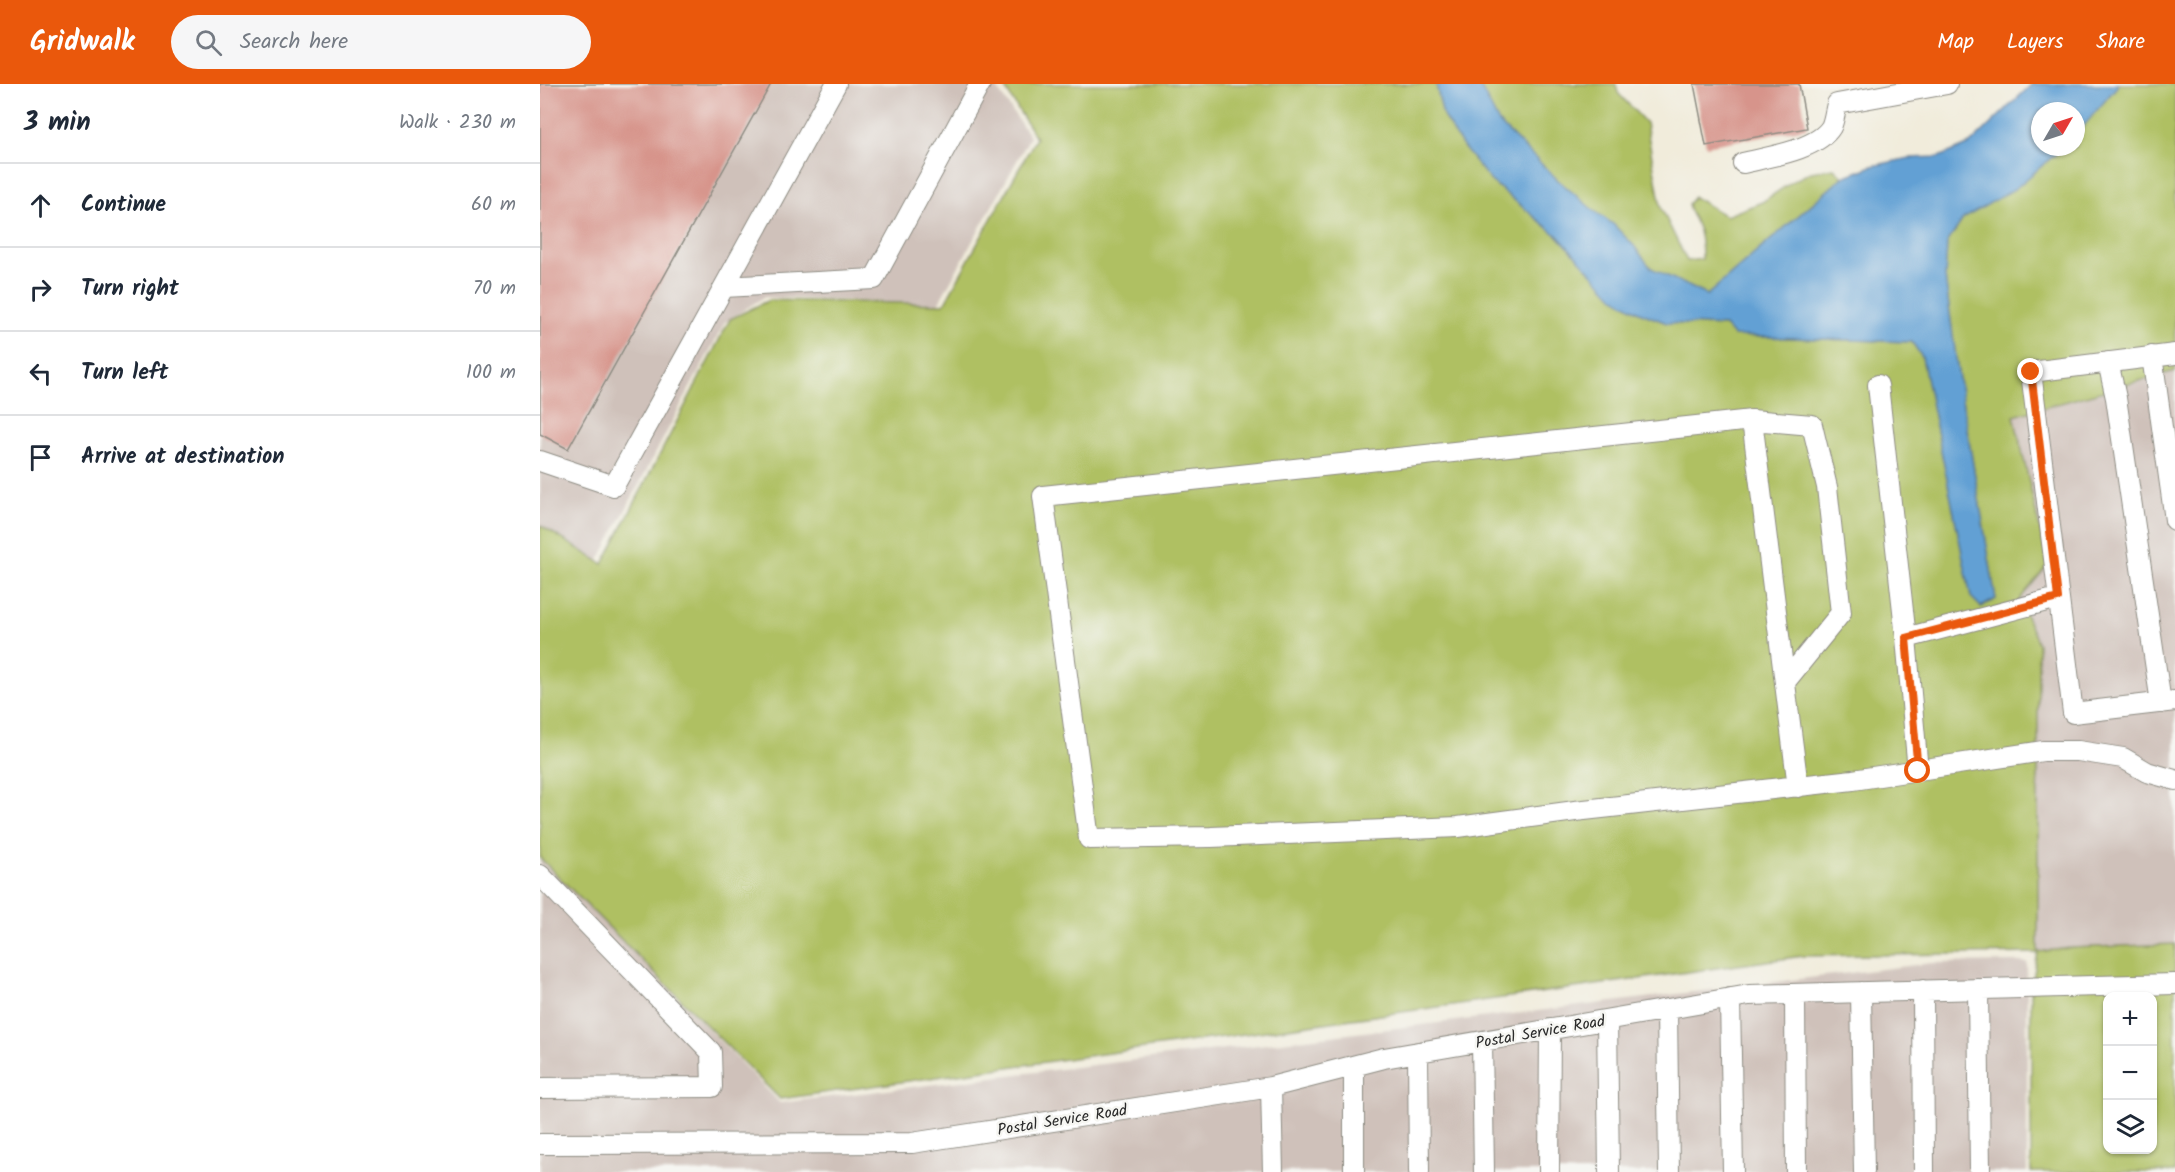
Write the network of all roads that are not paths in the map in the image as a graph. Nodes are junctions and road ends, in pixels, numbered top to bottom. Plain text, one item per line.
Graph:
1 (836, 84) edge
2 (980, 84) edge
3 (1947, 84) edge
4 (1743, 163) dead end
5 (724, 287) junction
6 (2175, 354) edge
7 (2152, 356) junction
8 (2108, 362) junction
9 (1878, 385) dead end
10 (1752, 420) junction
11 (540, 461) edge
12 (2175, 520) edge
13 (2058, 598) junction
14 (1906, 638) junction
15 (1785, 682) junction
16 (2168, 702) edge
17 (1918, 771) junction
18 (2175, 780) edge
19 (1798, 787) junction
20 (540, 875) edge
21 (2175, 984) edge
22 (1978, 989) junction
23 (1923, 990) junction
24 (1861, 992) junction
25 (1795, 994) junction
26 (1730, 999) junction
27 (1667, 1009) junction
28 (1607, 1020) junction
29 (1550, 1029) junction
30 (1482, 1041) junction
31 (1418, 1052) junction
32 (1354, 1066) junction
33 (1271, 1087) junction
34 (540, 1088) edge
35 (540, 1144) edge
36 (1273, 1172) edge
37 (1354, 1172) edge
38 (1419, 1172) edge
39 (1484, 1172) edge
40 (1549, 1172) edge
41 (1609, 1172) edge
42 (1669, 1172) edge
43 (1733, 1172) edge
44 (1796, 1172) edge
45 (1864, 1172) edge
46 (1924, 1172) edge
47 (1980, 1172) edge

1 - 5 street
2 - 5 street
3 - 4 street
5 - 11 street
6 - 7 street
7 - 8 street
7 - 12 street
8 - 13 street
8 - 16 street
9 - 14 street
10 - 15 street
10 - 15 street
10 - 19 street
13 - 14 street
13 - 16 street
14 - 17 street
15 - 19 street
17 - 18 street
17 - 19 street
20 - 34 street
21 - 22 street, Postal Service Road
22 - 23 street, Postal Service Road
22 - 47 street
23 - 24 street, Postal Service Road
23 - 46 street
24 - 25 street, Postal Service Road
24 - 45 street
25 - 26 street, Postal Service Road
25 - 44 street
26 - 27 street, Postal Service Road
26 - 43 street
27 - 28 street, Postal Service Road
27 - 42 street
28 - 29 street, Postal Service Road
28 - 41 street
29 - 30 street, Postal Service Road
29 - 40 street
30 - 31 street, Postal Service Road
30 - 39 street
31 - 32 street, Postal Service Road
31 - 38 street
32 - 33 street, Postal Service Road
32 - 37 street
33 - 35 street, Postal Service Road
33 - 36 street

